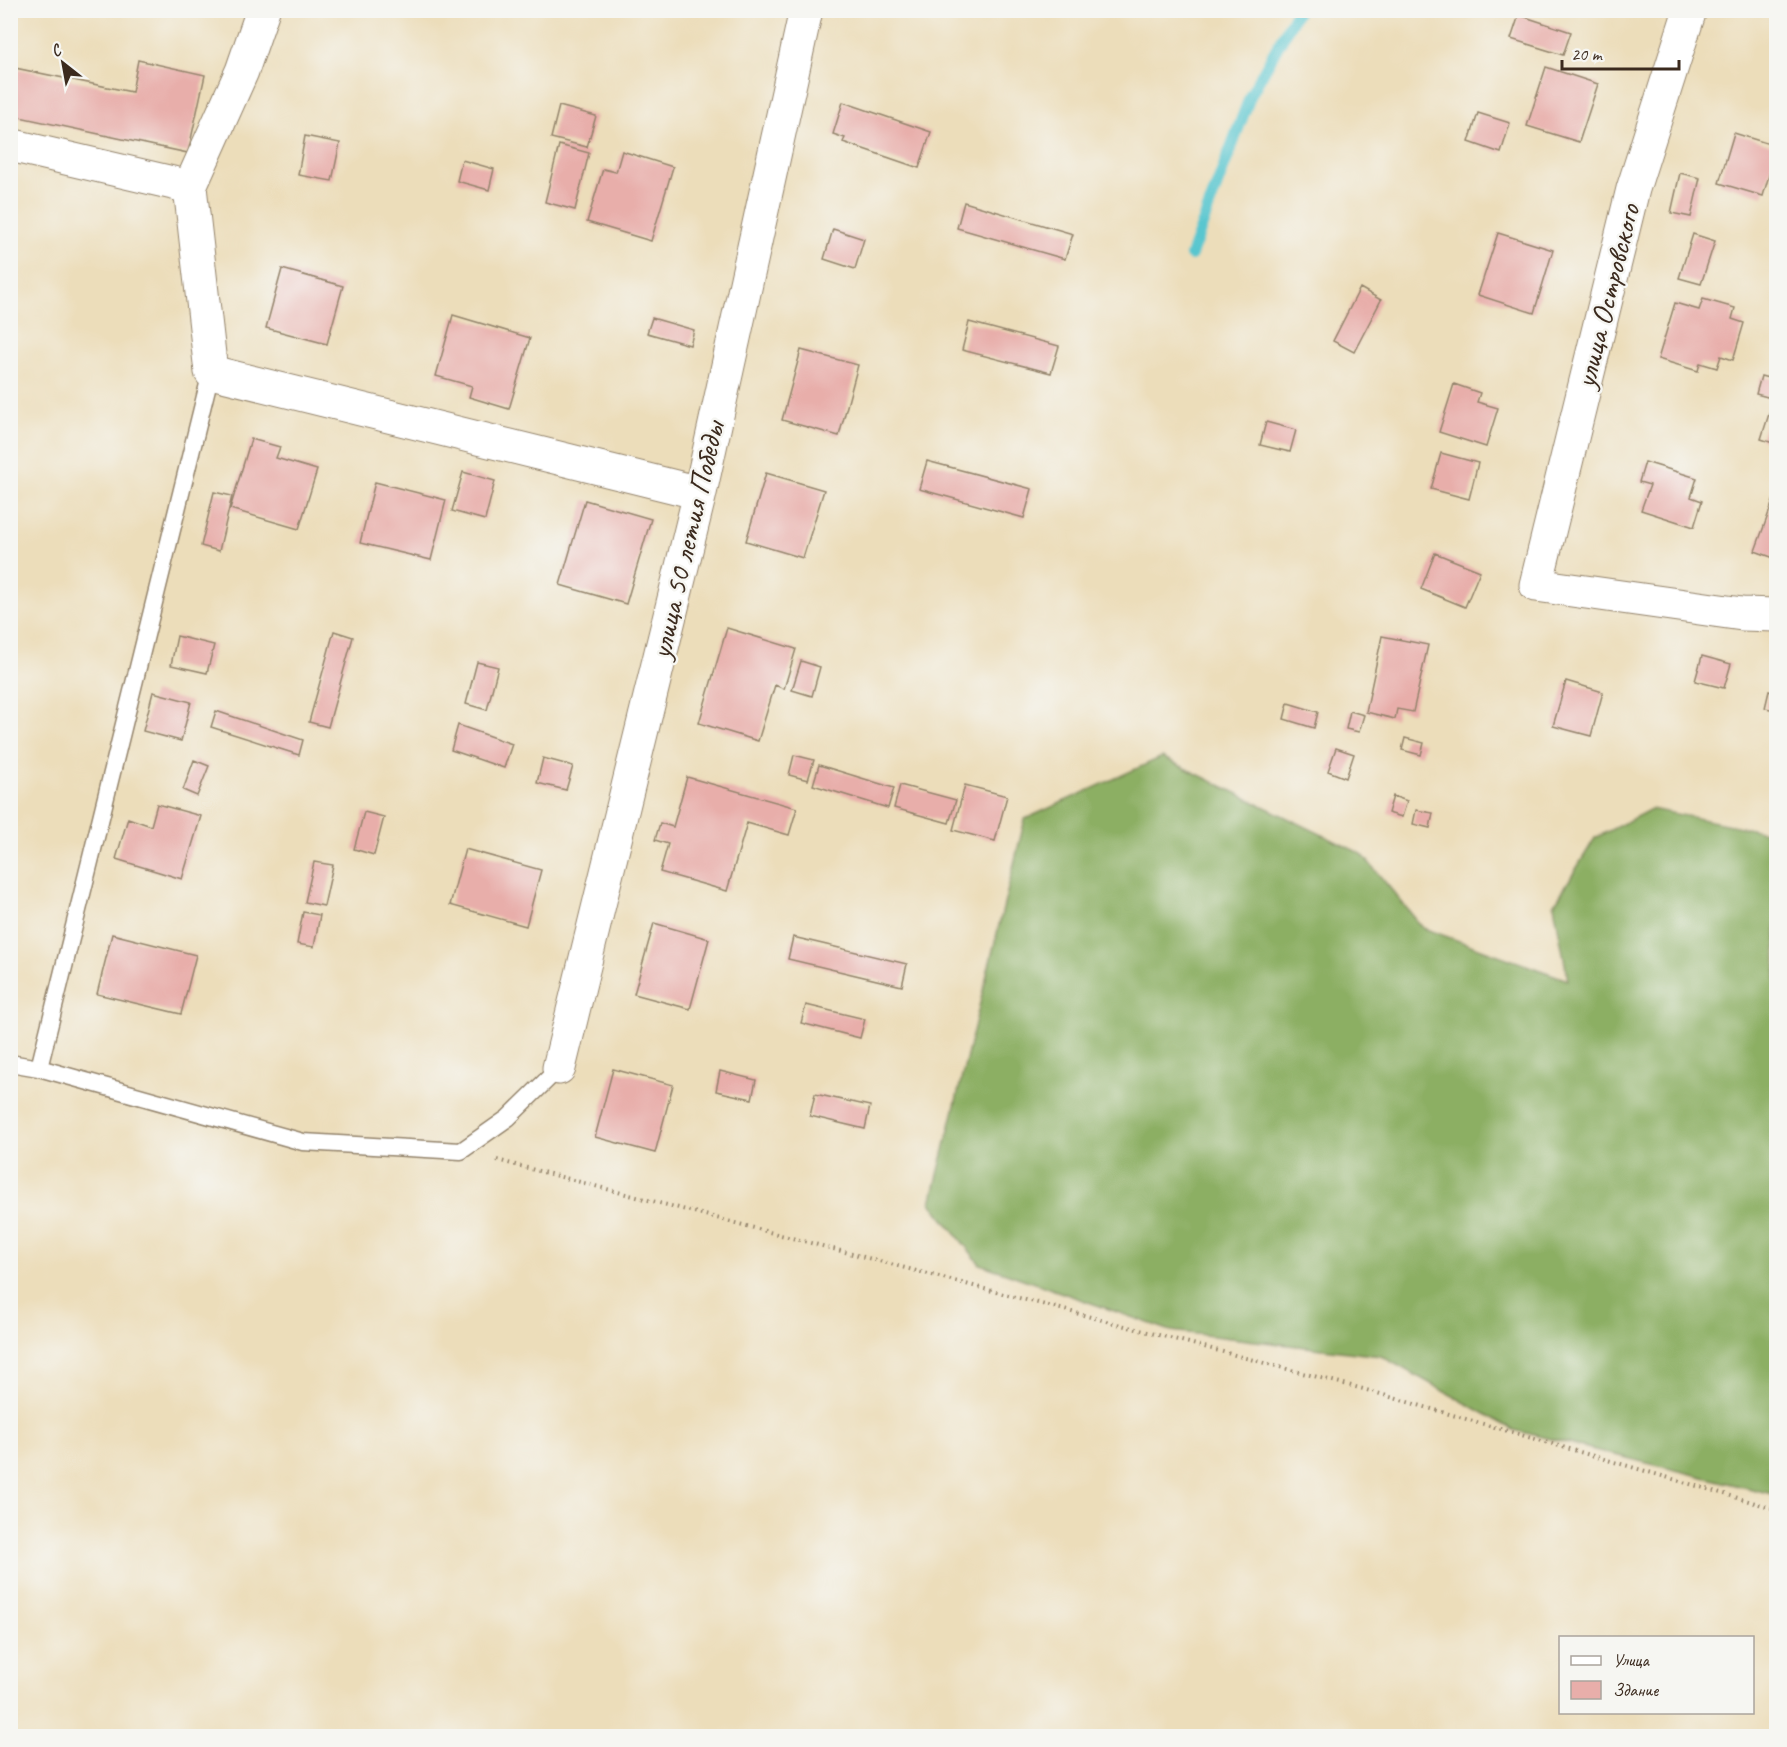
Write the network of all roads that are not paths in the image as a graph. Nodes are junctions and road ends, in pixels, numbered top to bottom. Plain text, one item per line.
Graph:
1 (263, 10) edge
2 (806, 10) edge
3 (1690, 10) edge
4 (10, 145) edge
5 (190, 187) junction
6 (211, 372) junction
7 (700, 493) junction
8 (1776, 615) edge
9 (10, 1063) edge
10 (39, 1068) junction
11 (559, 1068) joint

1 - 5 street
2 - 7 street, улица 50 летия Победы
3 - 8 street, улица Островского
4 - 5 street
5 - 6 street
6 - 7 street
6 - 10 lane
7 - 11 street, улица 50 летия Победы
9 - 10 lane
10 - 11 lane

